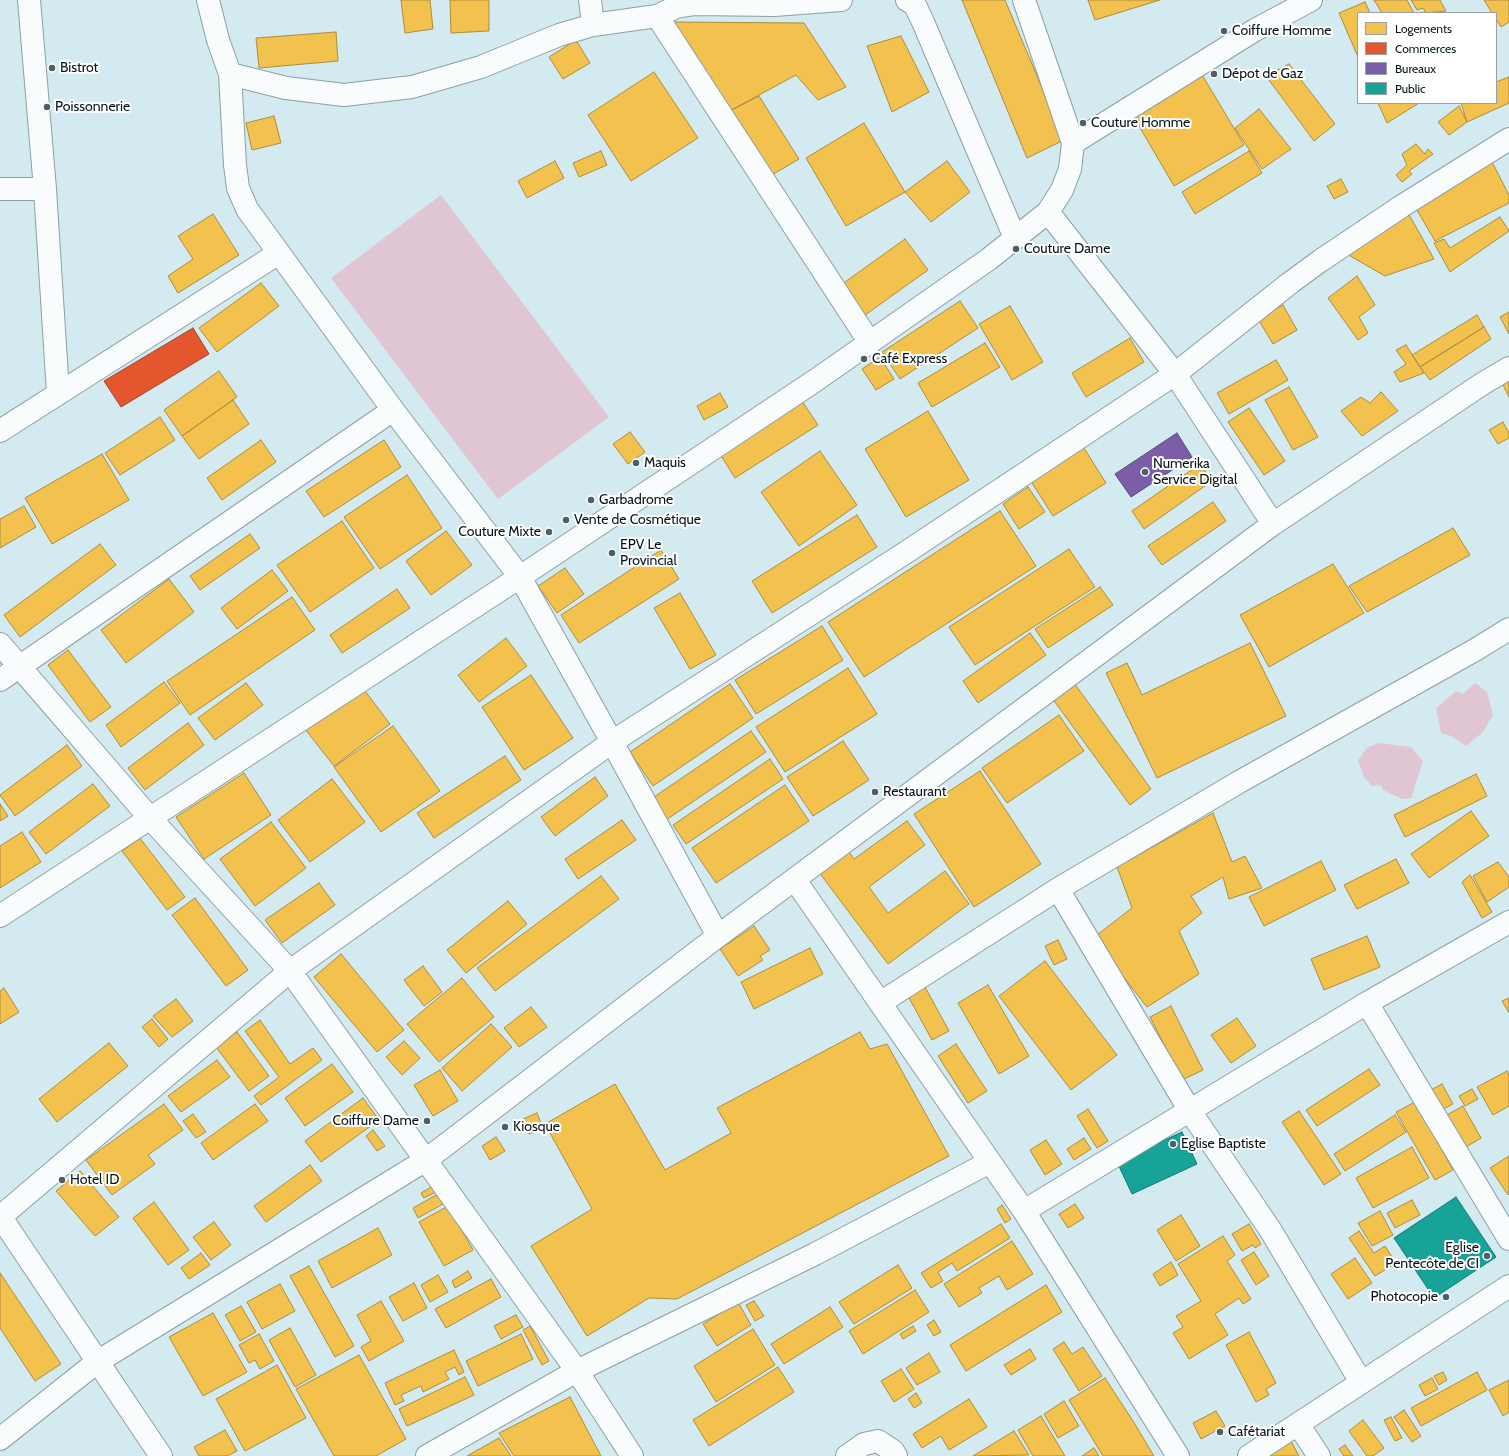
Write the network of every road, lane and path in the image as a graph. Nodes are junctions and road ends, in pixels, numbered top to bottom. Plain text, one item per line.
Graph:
1 (29, 0) edge
2 (208, 0) edge
3 (590, 0) edge
4 (841, 0) edge
5 (907, 0) edge
6 (1024, 0) edge
7 (1311, 0) edge
8 (657, 16) junction
9 (593, 25) junction
10 (230, 74) junction
11 (1509, 139) edge
12 (1073, 143) junction
13 (0, 188) edge
14 (45, 189) junction
15 (1048, 212) junction
16 (1015, 238) junction
17 (279, 252) junction
18 (870, 343) junction
19 (1509, 368) edge
20 (1175, 374) junction
21 (58, 394) junction
22 (393, 410) junction
23 (0, 432) edge
24 (1273, 524) junction
25 (520, 577) junction
26 (1509, 629) edge
27 (0, 644) edge
28 (19, 668) junction
29 (0, 680) edge
30 (612, 742) junction
31 (149, 817) junction
32 (795, 880) junction
33 (1058, 889) junction
34 (0, 916) edge
35 (1509, 922) edge
36 (718, 936) junction
37 (290, 971) junction
38 (880, 1003) junction
39 (1367, 1004) junction
40 (1190, 1111) junction
41 (426, 1160) junction
42 (990, 1162) junction
43 (1024, 1211) junction
44 (0, 1217) edge
45 (1509, 1239) edge
46 (1509, 1286) edge
47 (97, 1362) junction
48 (577, 1371) junction
49 (1362, 1382) junction
50 (1298, 1424) junction
51 (0, 1439) edge
52 (160, 1456) edge
53 (427, 1456) edge
54 (632, 1456) edge
55 (847, 1456) edge
56 (896, 1456) edge
57 (1178, 1456) edge
58 (1249, 1456) edge
59 (1319, 1456) edge

1 - 14 street
2 - 10 street
3 - 9 street
4 - 8 street
5 - 16 street
6 - 12 street
7 - 12 street
8 - 9 street
8 - 18 street
9 - 10 street
10 - 17 street
11 - 20 street
12 - 15 street
13 - 14 street
14 - 21 street
15 - 16 street
15 - 20 street
16 - 18 street
17 - 21 street
17 - 22 street
18 - 25 street
19 - 24 street
20 - 24 street
20 - 30 street
21 - 23 street
22 - 25 street
22 - 28 street
24 - 32 street
25 - 30 street
25 - 31 street
26 - 33 street
27 - 28 street
28 - 29 street
28 - 31 street
30 - 36 street
30 - 37 street
31 - 34 street
31 - 37 street
32 - 36 street
32 - 38 street
33 - 38 street
33 - 40 street
35 - 39 street
36 - 41 street
37 - 41 street
37 - 44 street
38 - 42 street
39 - 40 street
39 - 45 street
40 - 43 street
40 - 49 street
41 - 47 street
41 - 48 street
42 - 43 street
42 - 48 street
43 - 57 street
44 - 47 street
46 - 49 street
47 - 51 street
47 - 52 street
48 - 53 street
48 - 54 street
49 - 50 street
50 - 58 street
50 - 59 street
55 - 56 street

